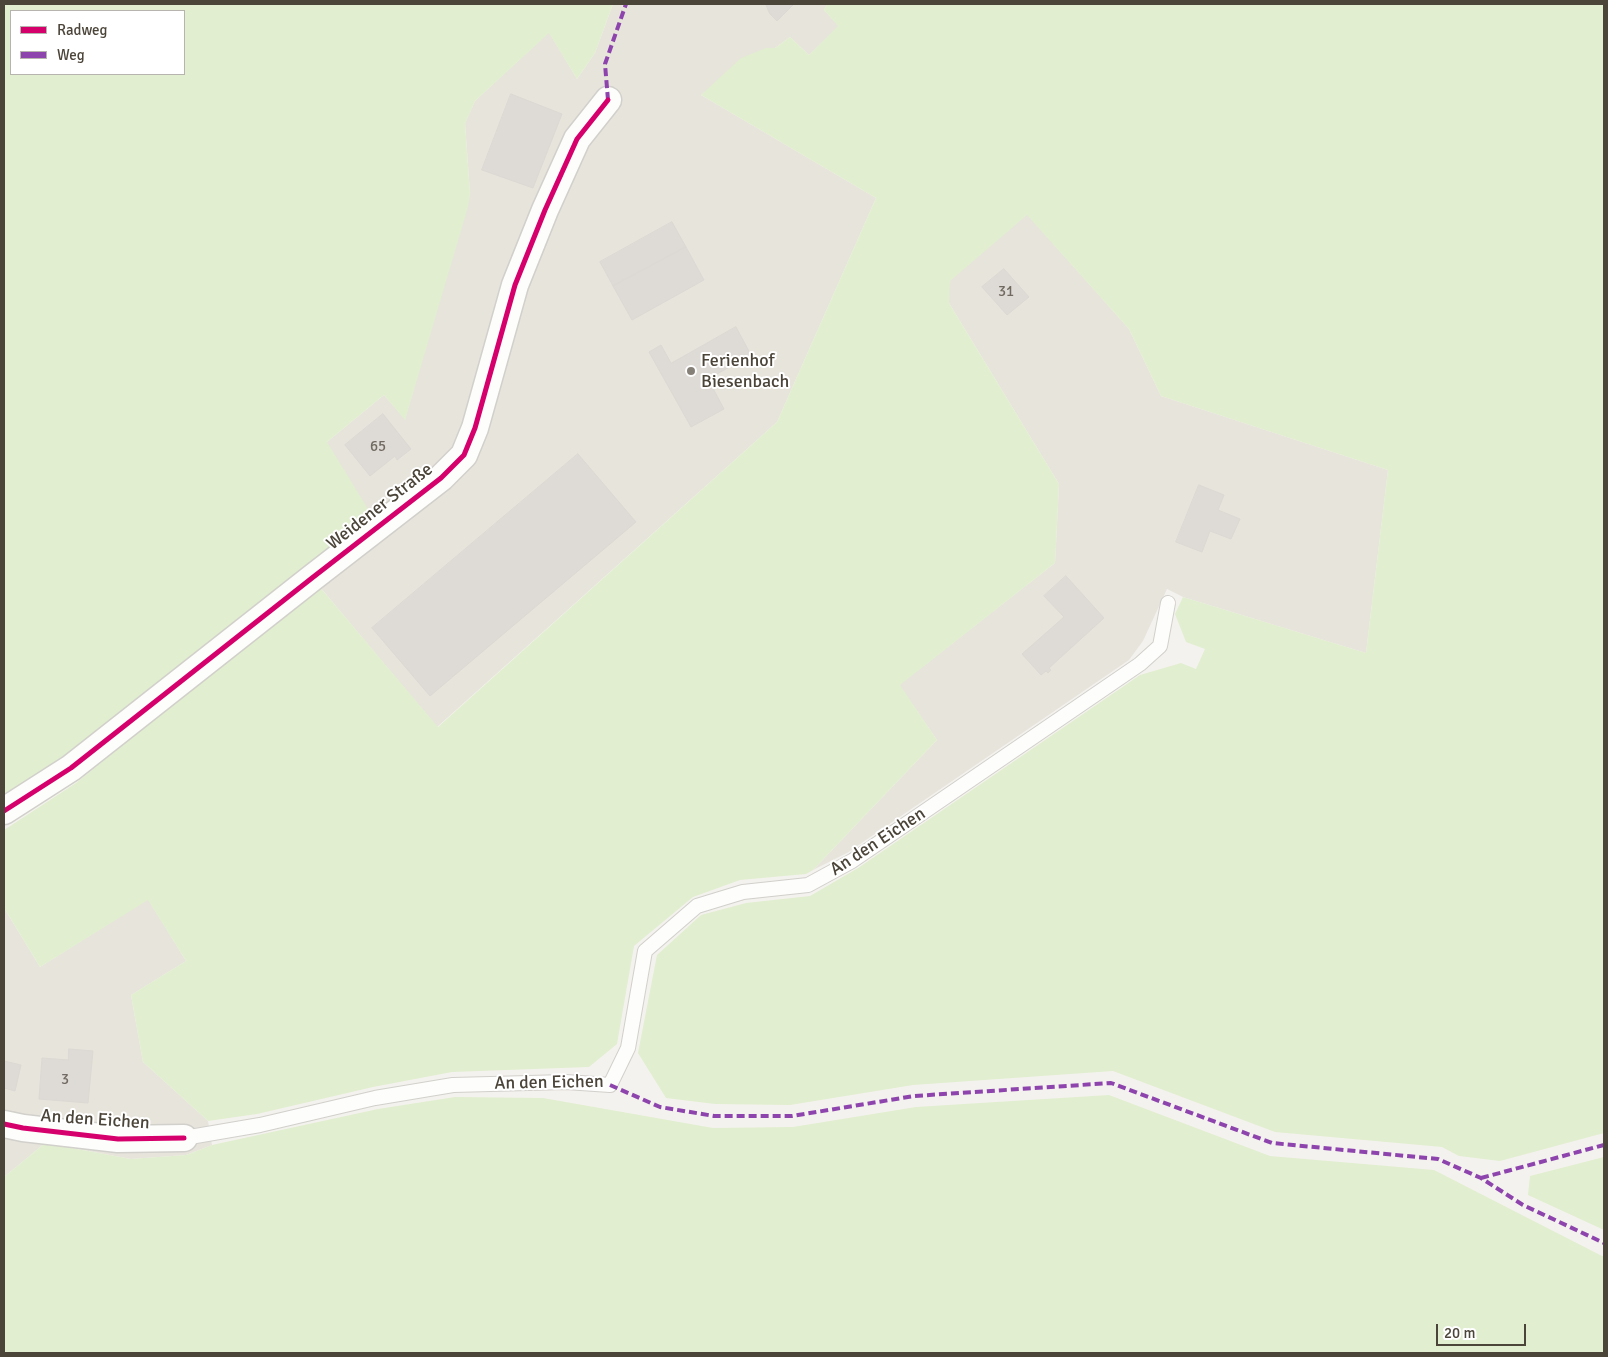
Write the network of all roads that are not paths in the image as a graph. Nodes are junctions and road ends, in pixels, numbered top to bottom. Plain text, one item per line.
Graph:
1 (608, 100) dead end
2 (1168, 604) dead end
3 (4, 811) edge
4 (4, 1124) edge
5 (184, 1138) joint

1 - 3 street, Weidener Straße
2 - 5 lane, An den Eichen
4 - 5 street, An den Eichen

